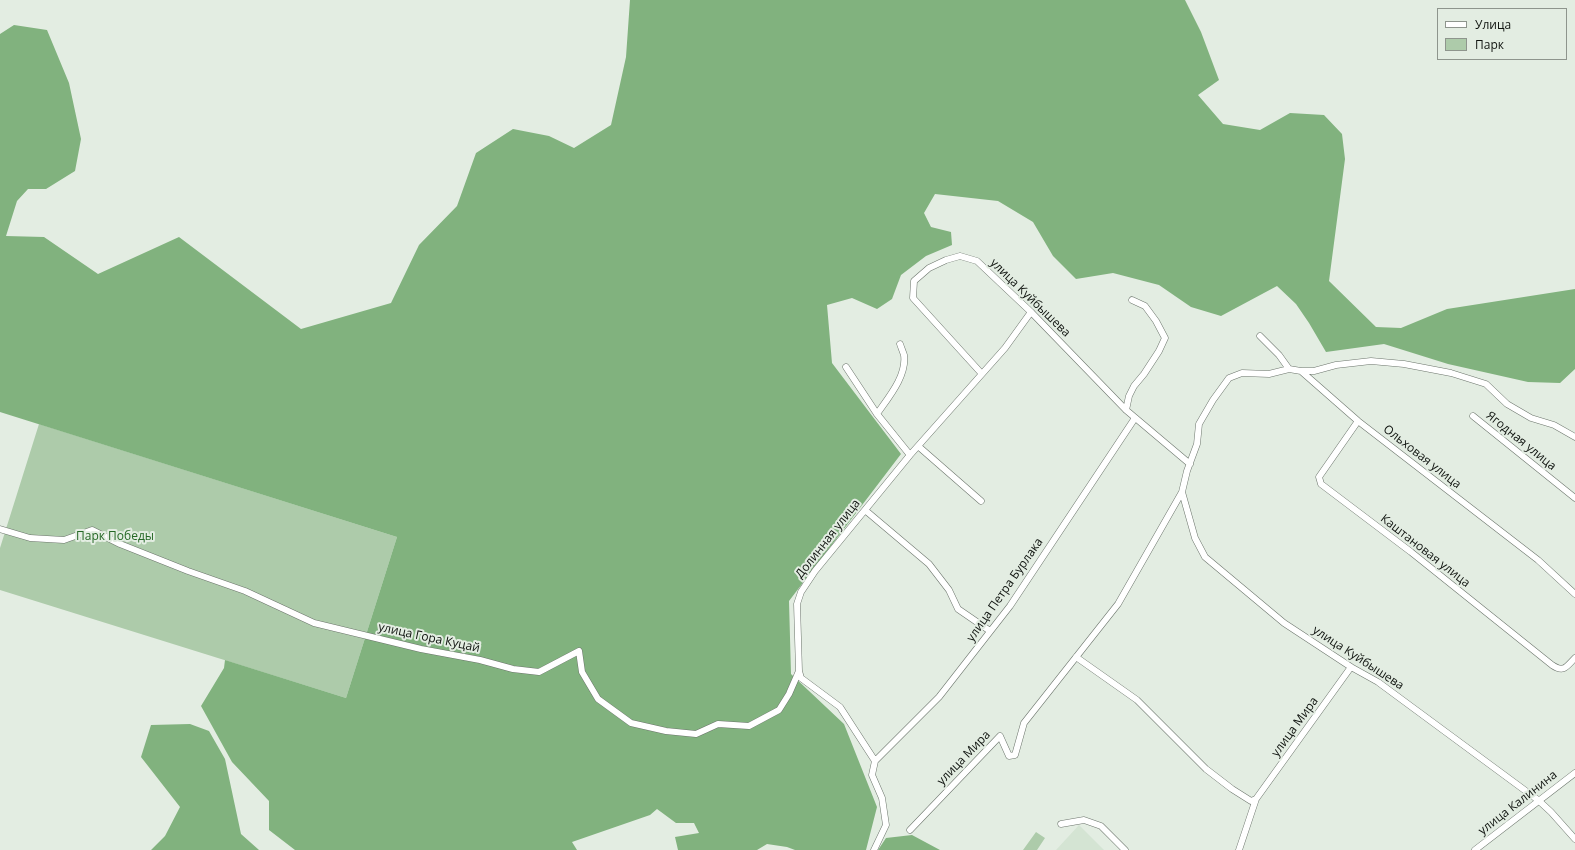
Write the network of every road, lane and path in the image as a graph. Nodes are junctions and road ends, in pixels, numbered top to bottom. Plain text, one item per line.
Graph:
1 (1132, 300) dead end
2 (1031, 312) junction
3 (1260, 336) dead end
4 (900, 344) dead end
5 (846, 367) dead end
6 (1289, 369) junction
7 (1301, 371) junction
8 (982, 374) junction
9 (1126, 410) junction
10 (877, 414) junction
11 (1473, 416) dead end
12 (1135, 418) junction
13 (1358, 421) junction
14 (1575, 436) edge
15 (918, 446) junction
16 (910, 455) junction
17 (1190, 464) junction
18 (1182, 492) junction
19 (1575, 498) edge
20 (981, 501) dead end
21 (865, 510) junction
22 (0, 529) edge
23 (1575, 594) edge
24 (990, 631) junction
25 (1076, 657) junction
26 (1575, 658) edge
27 (1351, 667) junction
28 (799, 671) junction
29 (875, 761) junction
30 (1575, 773) edge
31 (1256, 799) junction
32 (1538, 800) junction
33 (1061, 824) dead end
34 (910, 830) dead end
35 (1575, 838) edge
36 (874, 850) edge
37 (1124, 850) edge
38 (1239, 850) edge
39 (1475, 850) edge

1 - 9 street
2 - 8 street, Долинная улица
2 - 8 street, улица Куйбышева
2 - 9 street, улица Куйбышева
3 - 6 street
4 - 10 street
5 - 10 street
6 - 7 street
6 - 17 street
7 - 13 street, Ольховая улица
7 - 14 street
8 - 15 street, Долинная улица
9 - 12 street, улица Куйбышева
10 - 16 street
11 - 19 street, Ягодная улица
12 - 17 street, улица Куйбышева
12 - 24 street, улица Петра Бурлака
13 - 23 street, Ольховая улица
13 - 26 street, Каштановая улица
15 - 16 street, Долинная улица
15 - 20 street
16 - 21 street, Долинная улица
17 - 18 street
18 - 25 street, улица Мира
18 - 27 street, улица Куйбышева
21 - 24 street
21 - 28 street, Долинная улица
22 - 28 street, улица Гора Куцай
24 - 29 street, улица Петра Бурлака
25 - 31 street
25 - 34 street, улица Мира
27 - 31 street, улица Мира
27 - 32 street, улица Куйбышева
28 - 29 street
29 - 36 street
30 - 32 street, улица Калинина
31 - 38 street, улица Мира
32 - 35 street, улица Куйбышева
32 - 39 street, улица Калинина
33 - 37 street

